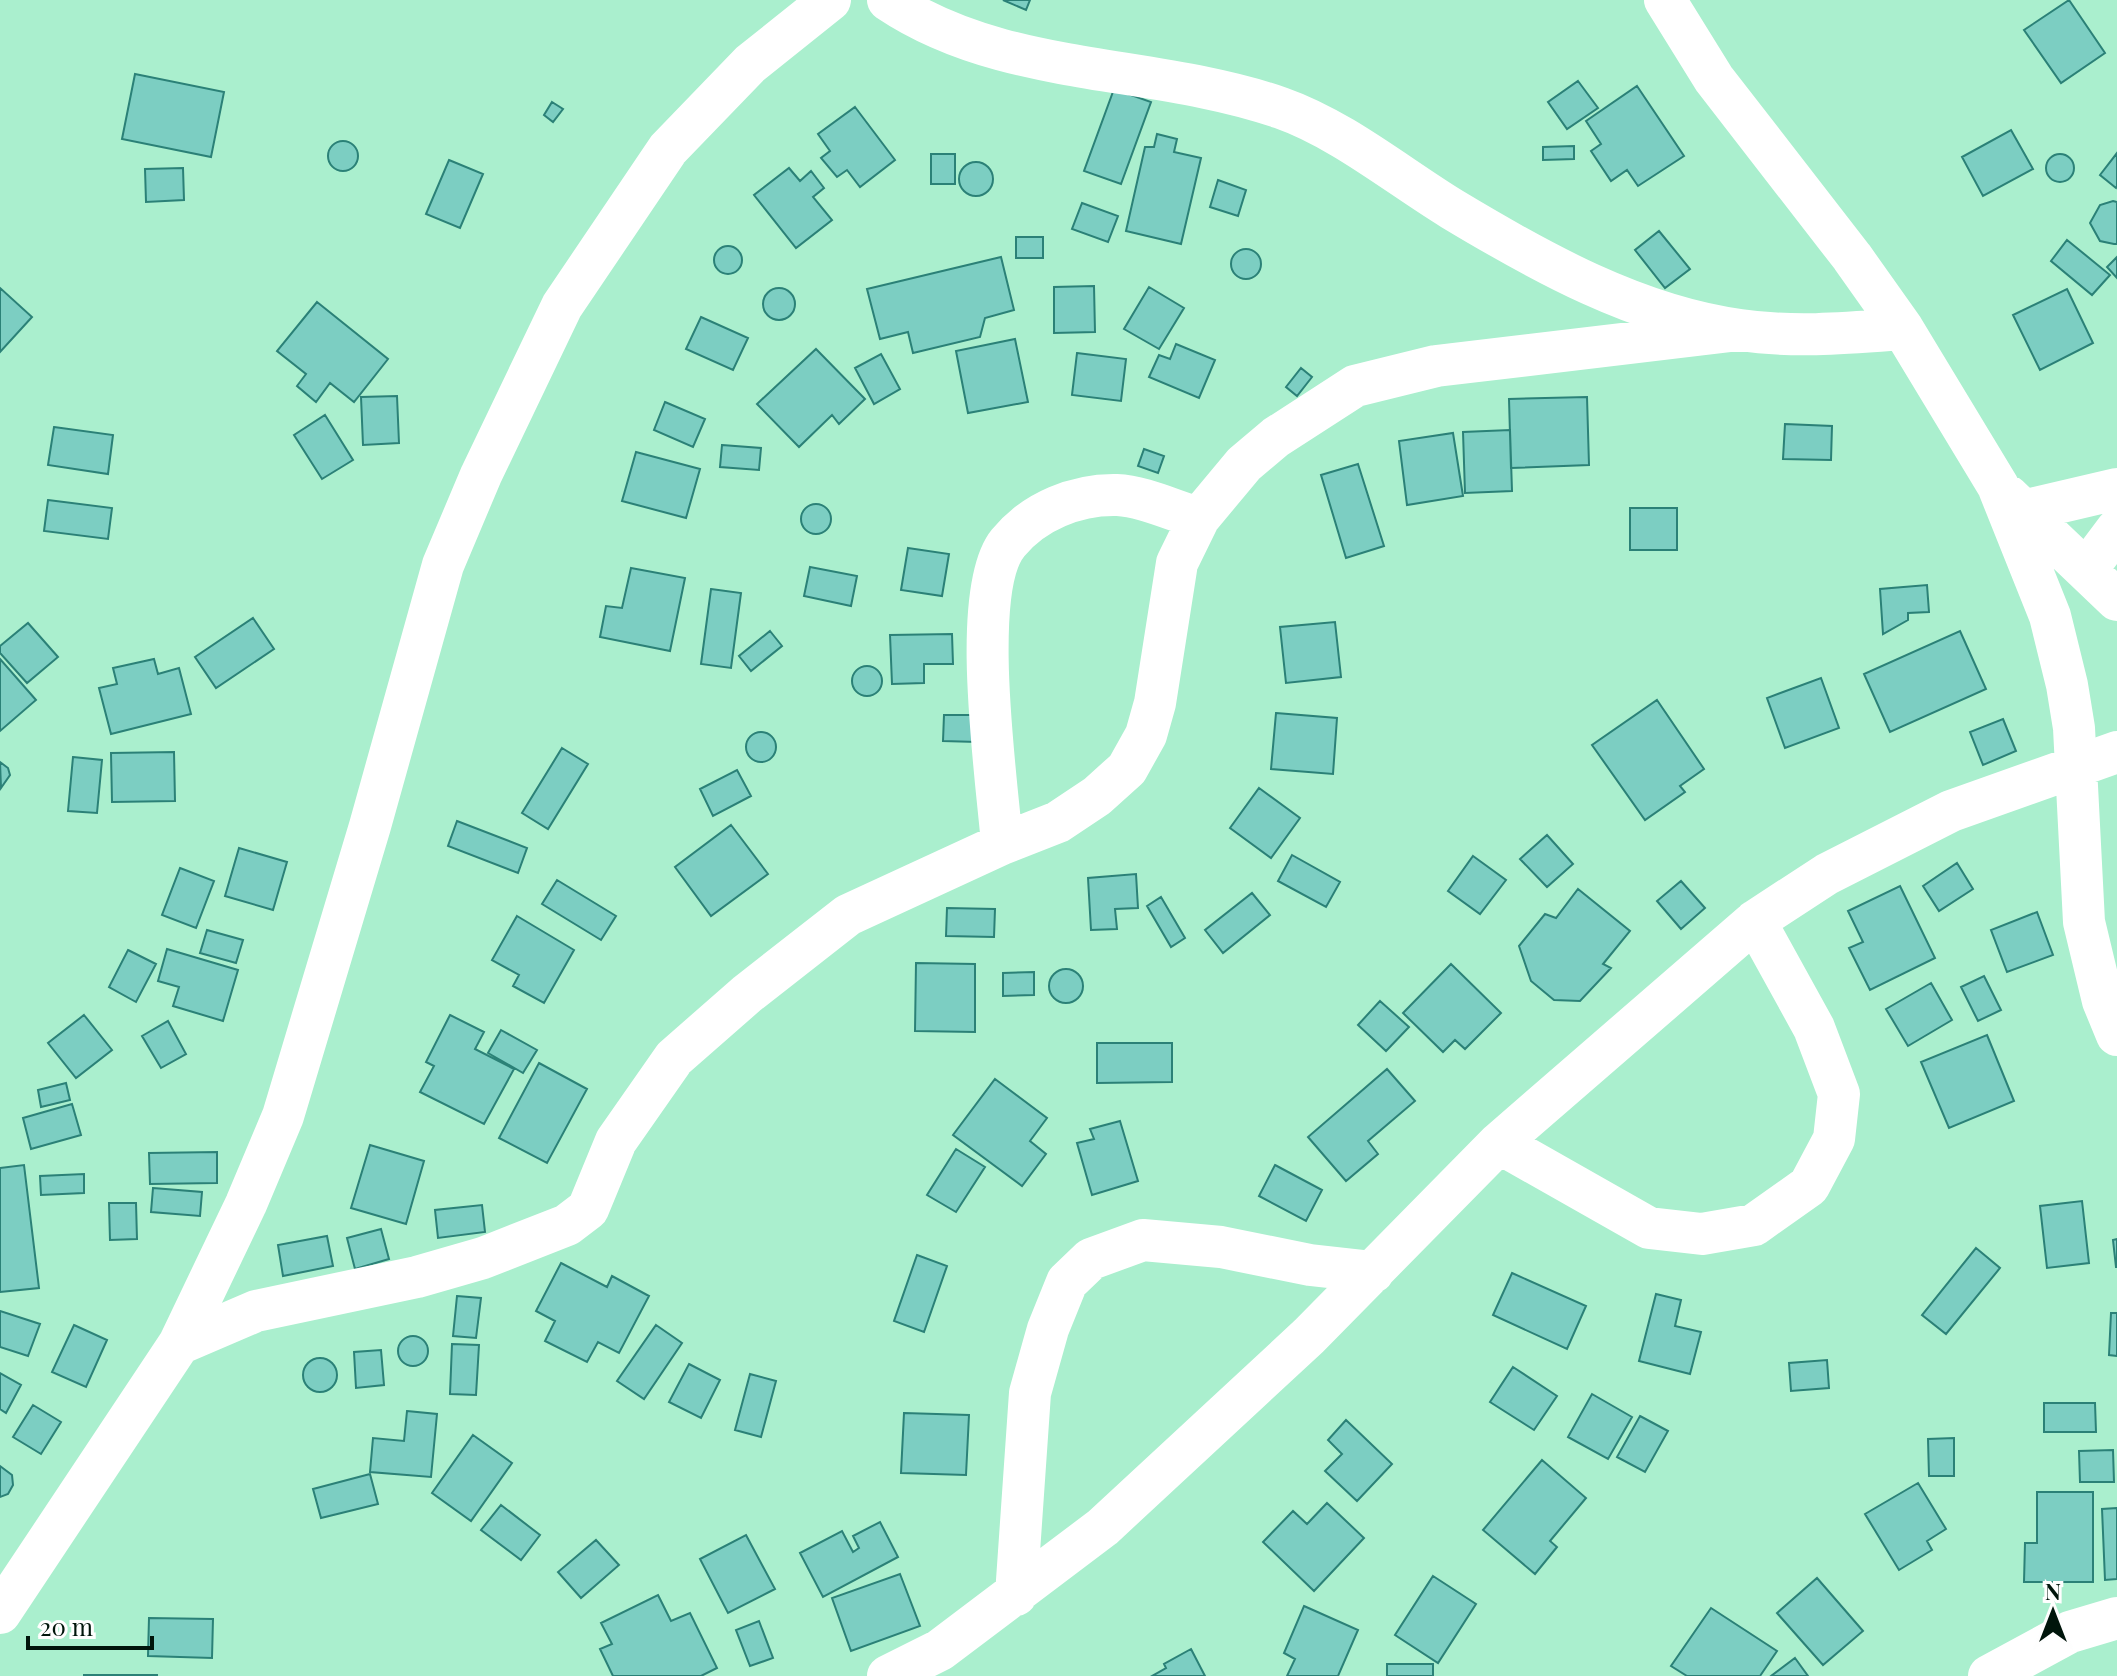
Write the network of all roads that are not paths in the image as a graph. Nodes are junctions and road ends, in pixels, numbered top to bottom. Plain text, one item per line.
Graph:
1 (830, 0) edge
2 (888, 0) edge
3 (1665, 0) edge
4 (1903, 329) junction
5 (1739, 330) junction
6 (2117, 489) edge
7 (2010, 498) junction
8 (1199, 518) junction
9 (2117, 529) edge
10 (2087, 569) junction
11 (2117, 600) edge
12 (2117, 752) edge
13 (2073, 766) junction
14 (1002, 844) junction
15 (1755, 921) junction
16 (2117, 1035) edge
17 (1499, 1143) junction
18 (1373, 1272) junction
19 (179, 1344) junction
20 (1016, 1595) junction
21 (0, 1613) edge
22 (2117, 1618) edge
23 (946, 1663) edge
24 (888, 1676) edge
25 (1989, 1676) edge

1 - 19 street
2 - 5 street
3 - 4 street
4 - 5 street
4 - 7 street
5 - 8 street
6 - 7 street
7 - 10 street
7 - 13 street
8 - 14 street
8 - 14 street
9 - 10 street
10 - 11 street
12 - 13 street
13 - 15 street
13 - 16 street
14 - 19 street
15 - 17 street
15 - 17 street
17 - 18 street
18 - 20 street
18 - 20 street
19 - 21 street
20 - 23 street
22 - 25 street
23 - 24 street

